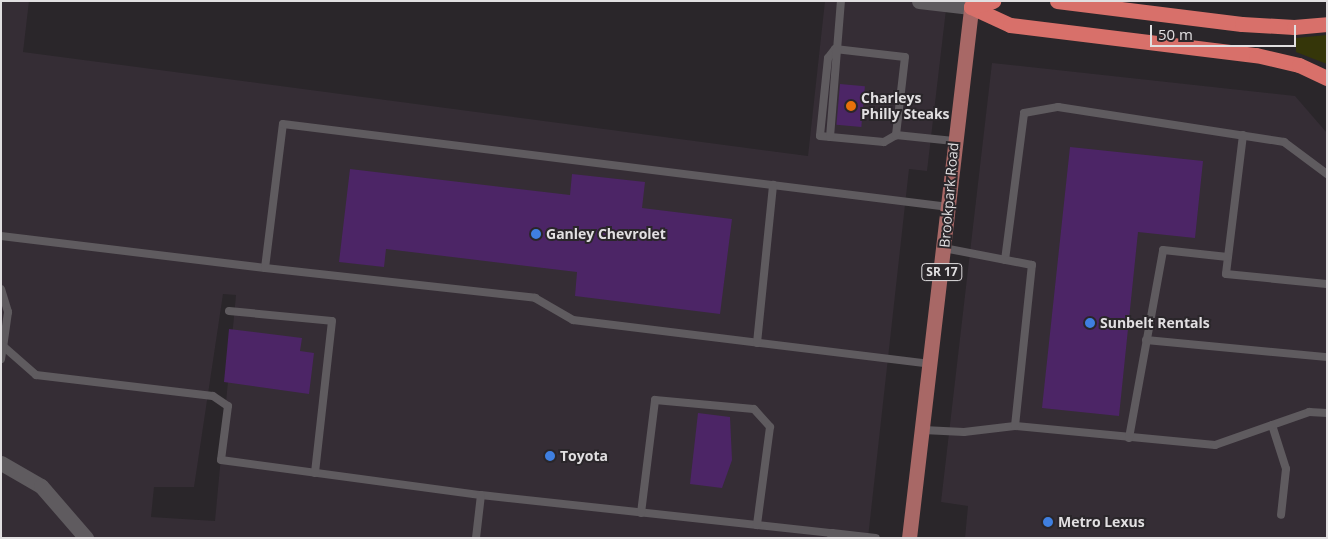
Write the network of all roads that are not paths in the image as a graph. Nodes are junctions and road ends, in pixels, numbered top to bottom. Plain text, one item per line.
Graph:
1 (841, 1) edge
2 (919, 1) edge
3 (993, 1) edge
4 (1057, 1) edge
5 (971, 4) edge
6 (1327, 24) edge
7 (835, 49) junction
8 (1327, 78) edge
9 (896, 135) junction
10 (1243, 135) junction
11 (954, 141) junction
12 (1327, 174) edge
13 (773, 185) junction
14 (949, 207) junction
15 (1, 236) edge
16 (944, 248) junction
17 (1228, 256) junction
18 (1005, 260) junction
19 (265, 268) junction
20 (1327, 284) edge
21 (1, 289) edge
22 (229, 311) dead end
23 (1146, 340) junction
24 (757, 343) junction
25 (3, 346) junction
26 (1327, 357) edge
27 (1, 359) edge
28 (931, 364) junction
29 (1327, 413) edge
30 (1272, 425) junction
31 (1015, 426) junction
32 (923, 430) junction
33 (1129, 438) junction
34 (1, 464) edge
35 (315, 473) junction
36 (481, 495) junction
37 (641, 512) junction
38 (1281, 515) dead end
39 (757, 525) junction
40 (831, 536) edge
41 (86, 538) edge
42 (476, 538) edge
43 (876, 538) edge
44 (910, 538) edge

1 - 7 lane
2 - 5 street
3 - 5 highway
4 - 6 highway
5 - 8 highway
5 - 11 main road, Brookpark Road / SR 17
7 - 9 lane
7 - 9 lane
9 - 11 lane
10 - 12 lane
10 - 17 lane
10 - 18 lane
11 - 14 main road, Brookpark Road / SR 17
13 - 14 lane
13 - 19 lane
13 - 24 lane
14 - 16 main road, Brookpark Road / SR 17
15 - 19 lane
16 - 18 lane
16 - 28 main road, Brookpark Road / SR 17
17 - 20 lane
17 - 23 lane
18 - 31 lane
19 - 24 lane
21 - 25 lane
22 - 35 lane
23 - 26 lane
23 - 33 lane
24 - 28 lane
25 - 27 lane
25 - 35 lane
28 - 32 main road, Brookpark Road / SR 17
29 - 30 lane
30 - 33 lane
30 - 38 lane
31 - 32 lane
31 - 33 lane
32 - 44 main road, Brookpark Road / SR 17
34 - 41 street
35 - 36 lane
36 - 37 lane
36 - 42 lane
37 - 39 lane
37 - 39 lane
39 - 40 lane
40 - 43 lane

